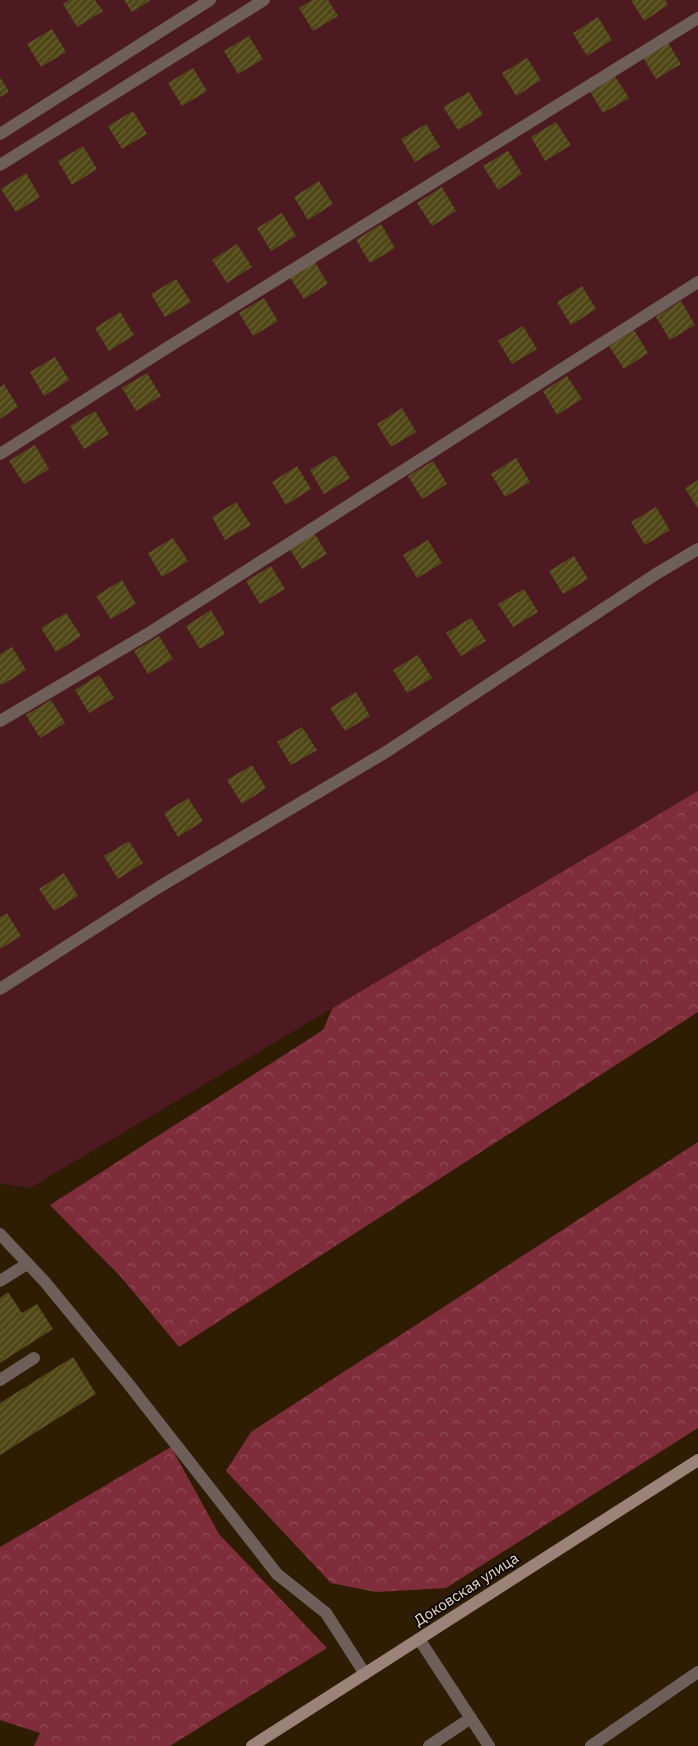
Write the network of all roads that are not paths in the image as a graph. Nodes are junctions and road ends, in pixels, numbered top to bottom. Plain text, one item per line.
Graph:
1 (210, 0) edge
2 (264, 0) edge
3 (698, 18) edge
4 (0, 134) edge
5 (0, 164) edge
6 (698, 282) edge
7 (0, 454) edge
8 (698, 549) edge
9 (0, 721) edge
10 (0, 989) edge
11 (0, 1234) edge
12 (28, 1264) junction
13 (0, 1281) edge
14 (34, 1358) dead end
15 (0, 1380) edge
16 (698, 1460) edge
17 (419, 1639) junction
18 (698, 1672) edge
19 (365, 1674) junction
20 (471, 1718) junction
21 (252, 1746) edge
22 (429, 1746) edge
23 (489, 1746) edge
24 (592, 1746) edge

1 - 4 street
2 - 5 street
3 - 7 street
6 - 9 street
8 - 10 street
11 - 12 street
12 - 13 street
12 - 19 street
14 - 15 street
16 - 17 main road, Доковская улица
17 - 19 main road, Доковская улица
17 - 20 street
18 - 24 street
19 - 21 main road, Доковская улица
20 - 22 street
20 - 23 street

